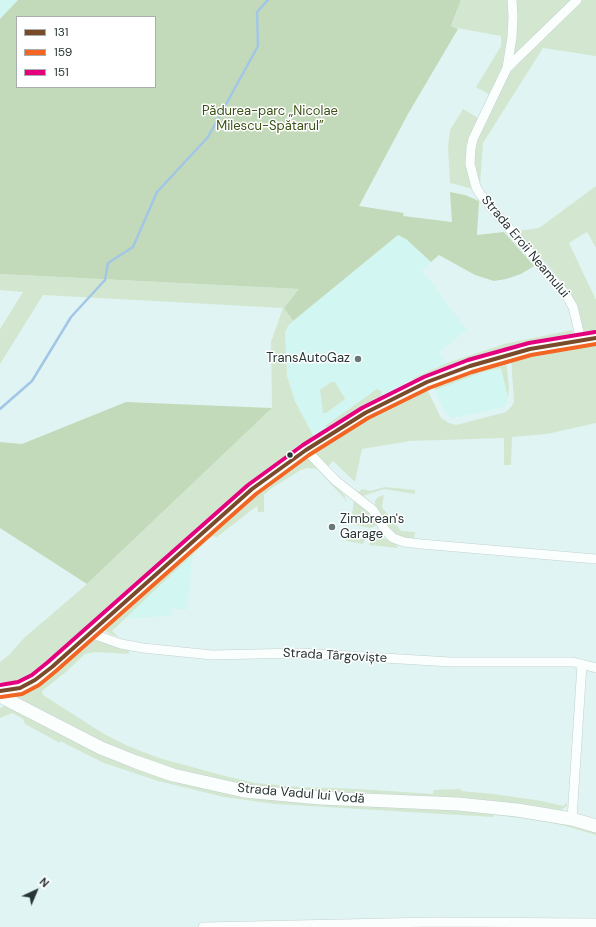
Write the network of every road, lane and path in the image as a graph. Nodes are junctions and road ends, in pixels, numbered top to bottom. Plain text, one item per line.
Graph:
1 (512, 0) edge
2 (577, 0) edge
3 (507, 68) junction
4 (596, 338) edge
5 (581, 340) junction
6 (306, 450) junction
7 (596, 559) edge
8 (90, 632) junction
9 (582, 664) junction
10 (596, 668) edge
11 (0, 691) edge
12 (0, 696) edge
13 (572, 819) junction
14 (596, 826) edge
15 (596, 923) edge
16 (203, 927) edge

1 - 3 street
2 - 3 street, Strada Eroii Neamului
3 - 5 street, Strada Eroii Neamului
4 - 5 main road
5 - 6 main road
6 - 7 street
6 - 8 main road
8 - 9 street, Strada Târgoviște
8 - 11 main road
9 - 10 street, Strada Târgoviște
9 - 13 street
12 - 13 main road, Strada Vadul lui Vodă
13 - 14 main road, Strada Vadul lui Vodă
15 - 16 street

